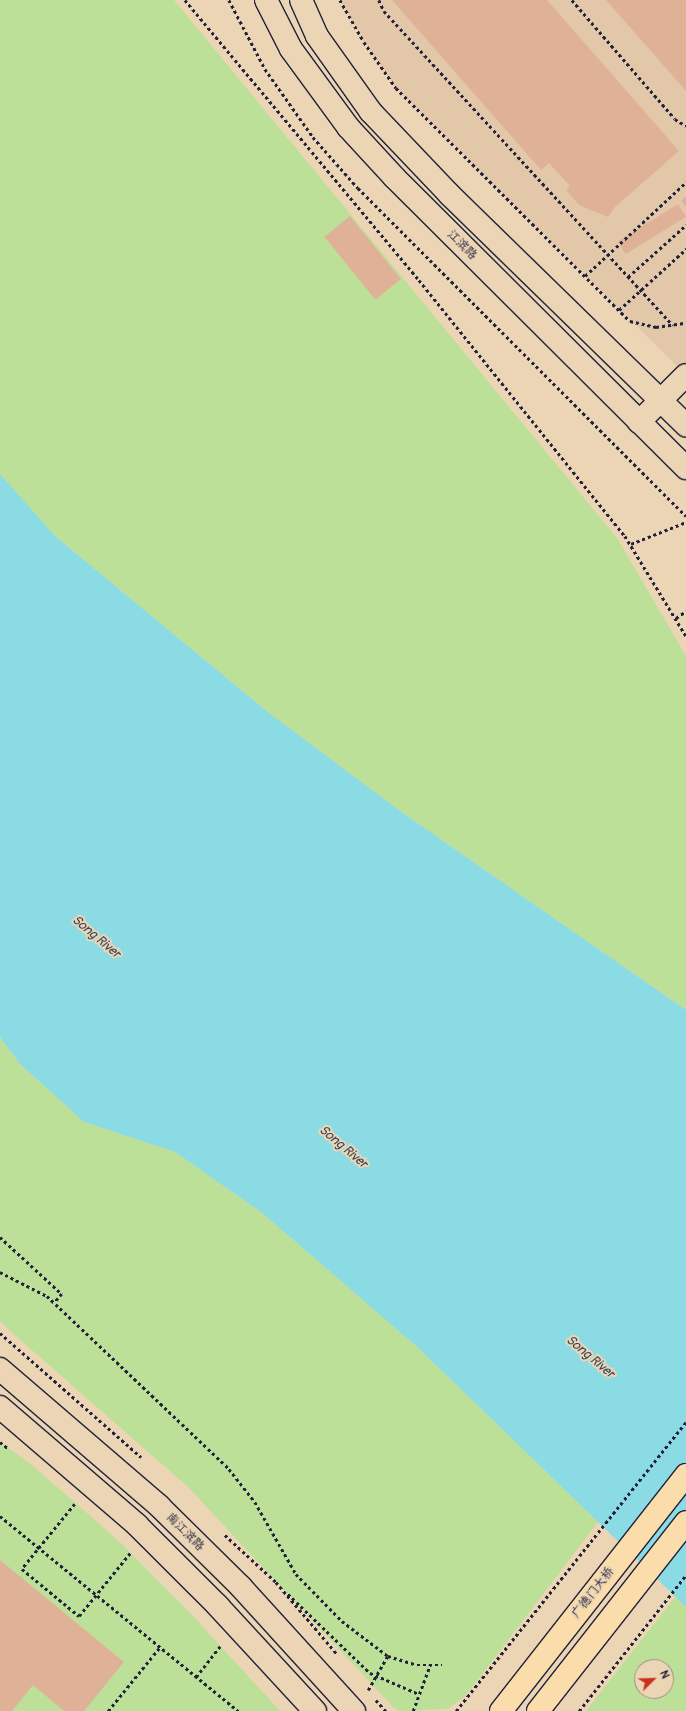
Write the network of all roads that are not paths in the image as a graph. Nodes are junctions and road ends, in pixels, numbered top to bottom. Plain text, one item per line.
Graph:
1 (266, 0) edge
2 (301, 0) edge
3 (686, 375) edge
4 (660, 400) junction
5 (639, 422) junction
6 (686, 425) edge
7 (686, 468) edge
8 (0, 1369) edge
9 (0, 1407) edge
10 (686, 1475) edge
11 (686, 1522) edge
12 (315, 1711) edge
13 (354, 1711) edge
14 (501, 1711) edge
15 (538, 1711) edge

1 - 5 main road, 江滨路
2 - 4 main road
3 - 4 main road
4 - 5 main road
4 - 6 main road
5 - 7 main road, 江滨路
8 - 13 main road, 南江滨路
9 - 12 main road
10 - 14 main road, 广德门大桥
11 - 15 main road

